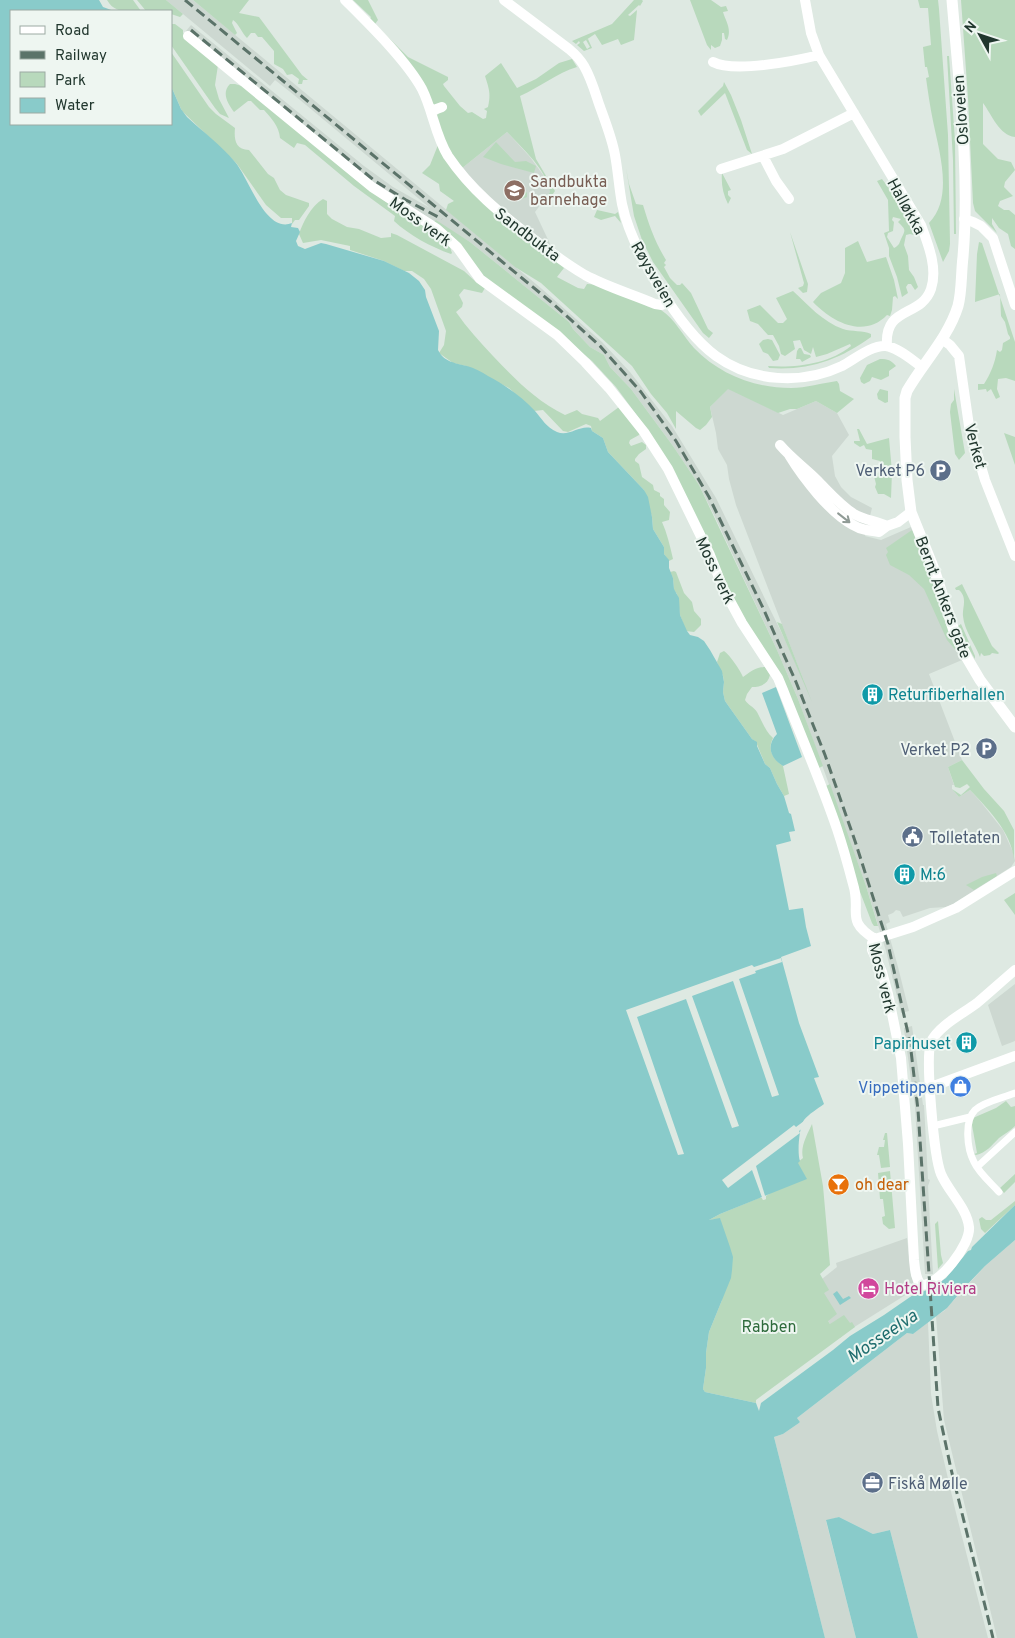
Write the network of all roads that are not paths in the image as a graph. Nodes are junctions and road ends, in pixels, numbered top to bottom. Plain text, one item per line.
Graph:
1 (345, 0) edge
2 (504, 0) edge
3 (805, 0) edge
4 (952, 0) edge
5 (188, 36) dead end
6 (819, 55) junction
7 (713, 62) dead end
8 (442, 107) dead end
9 (431, 111) junction
10 (854, 113) junction
11 (763, 156) junction
12 (721, 169) dead end
13 (789, 199) dead end
14 (964, 219) junction
15 (670, 302) junction
16 (1015, 304) edge
17 (942, 338) junction
18 (887, 346) junction
19 (922, 367) junction
20 (780, 445) dead end
21 (911, 512) junction
22 (1015, 556) edge
23 (1015, 727) edge
24 (1014, 874) edge
25 (875, 939) junction
26 (1015, 970) edge
27 (1015, 1056) edge
28 (931, 1087) junction
29 (1015, 1093) edge
30 (970, 1117) junction
31 (933, 1126) junction
32 (1014, 1134) edge
33 (977, 1166) junction
34 (999, 1192) dead end

1 - 9 street, Sandbukta
2 - 15 street, Røysveien
3 - 6 street, Halløkka
4 - 14 street, Osloveien
5 - 25 street, Moss verk
6 - 7 street
6 - 10 street, Halløkka
8 - 9 street
9 - 15 street, Sandbukta
10 - 11 street
10 - 18 street, Halløkka
11 - 12 street
11 - 13 street
14 - 16 street
14 - 17 street
15 - 18 street, Røysveien
17 - 19 street
17 - 22 street, Verket
18 - 19 street
19 - 21 street
20 - 21 street, Bernt Ankers gate
21 - 23 street, Bernt Ankers gate
24 - 25 street
25 - 31 street, Moss verk
26 - 28 street
27 - 28 street
28 - 31 street
29 - 30 street
30 - 31 street
30 - 33 street
32 - 33 street
33 - 34 street

